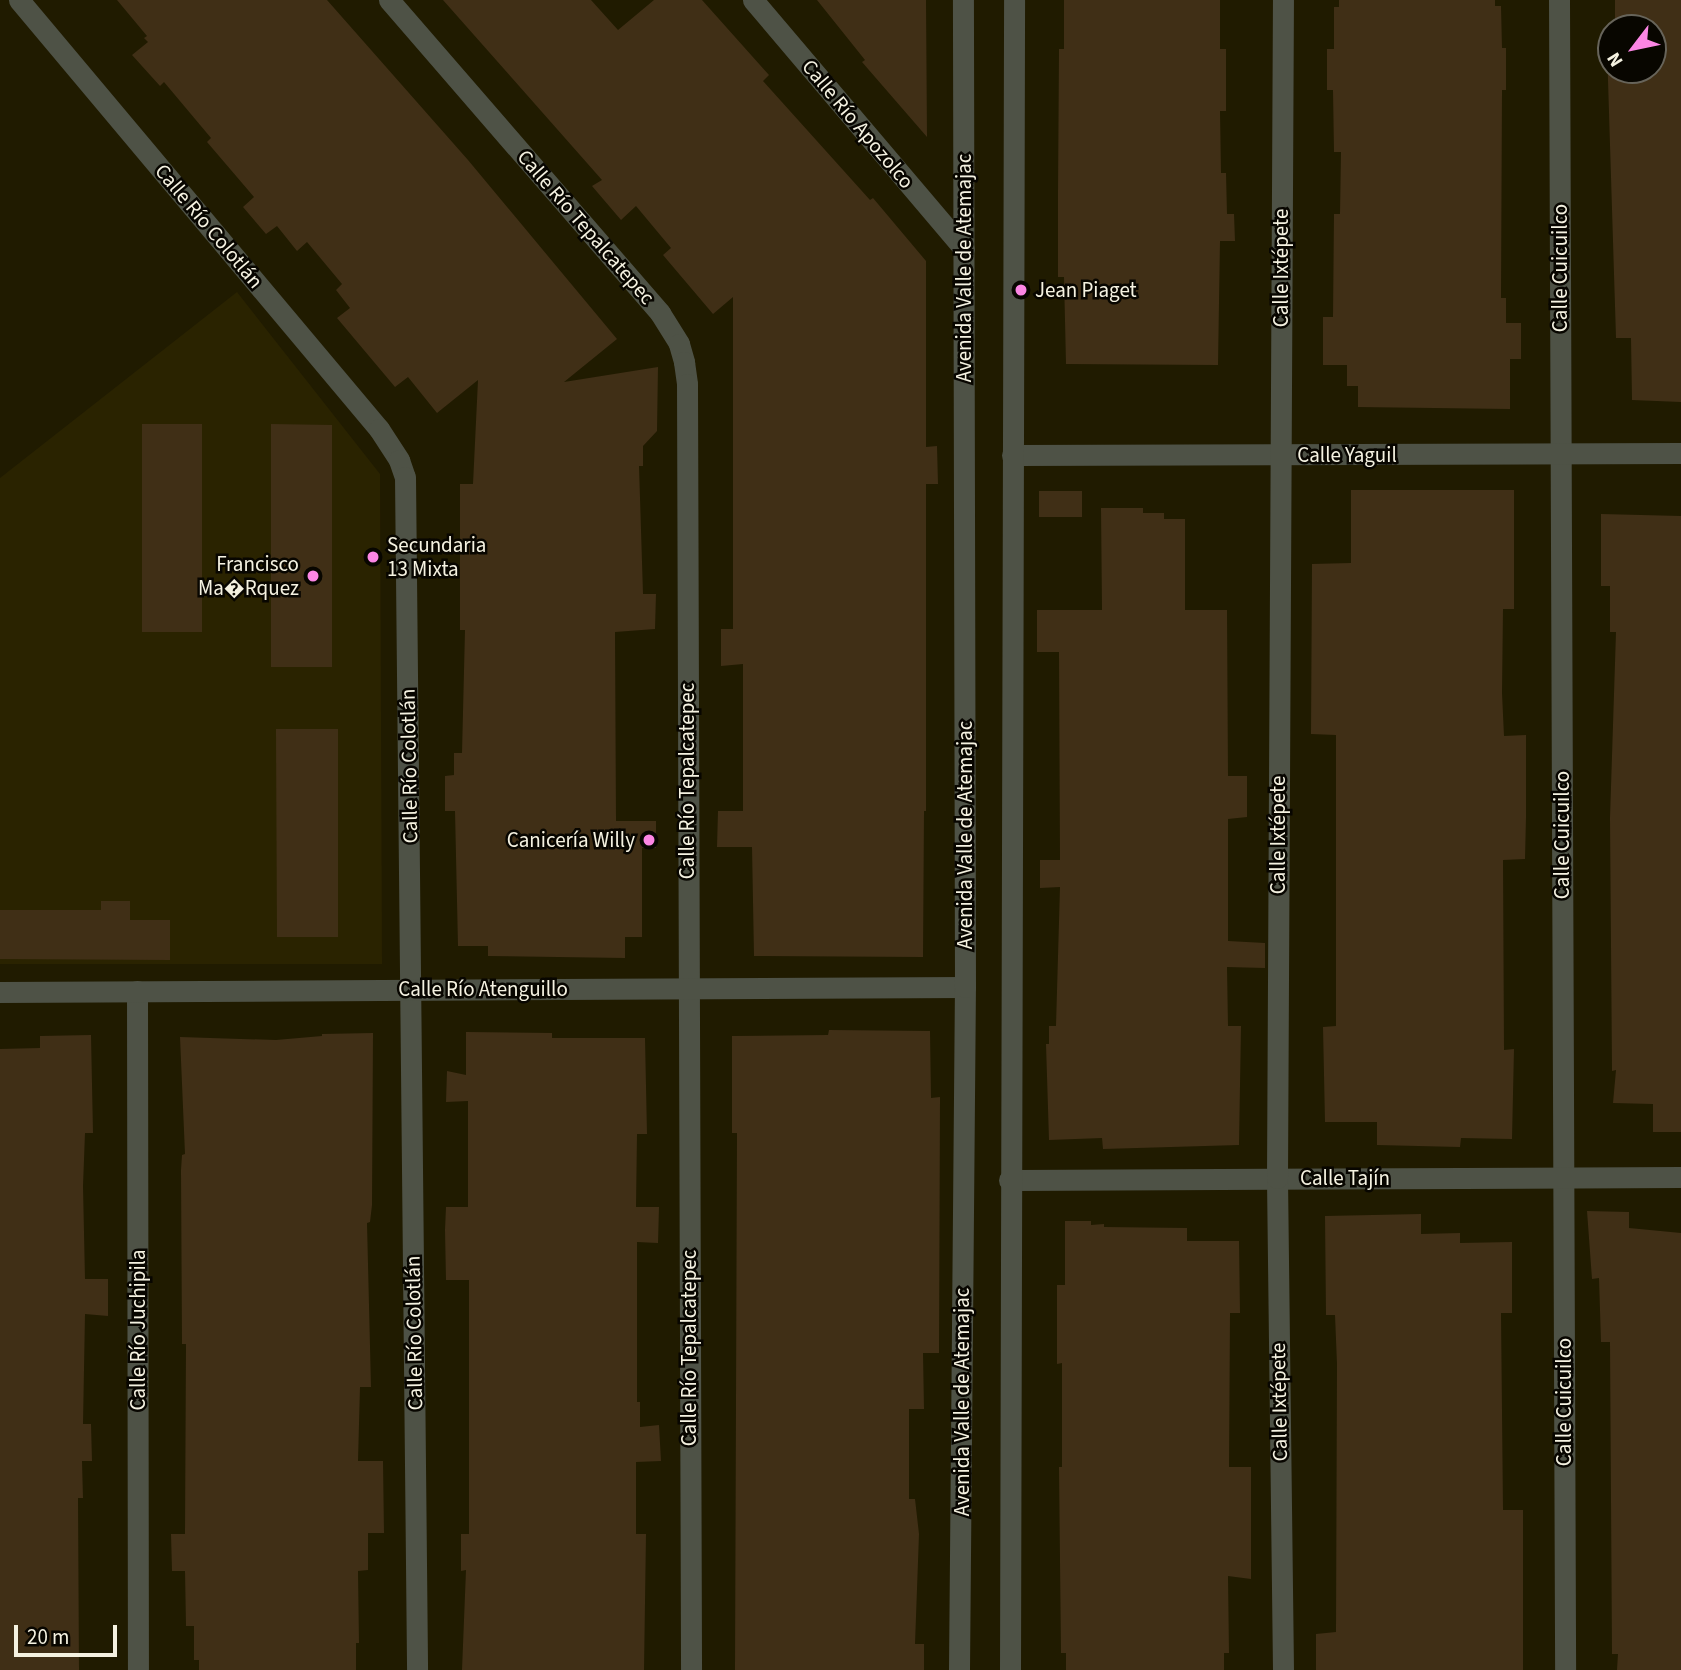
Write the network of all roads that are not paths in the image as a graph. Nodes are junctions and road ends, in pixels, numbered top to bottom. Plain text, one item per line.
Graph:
1 (19, 0) edge
2 (388, 0) edge
3 (753, 0) edge
4 (963, 0) edge
5 (1014, 0) edge
6 (1283, 0) edge
7 (1559, 0) edge
8 (964, 249) junction
9 (1681, 453) edge
10 (1560, 454) junction
11 (1012, 455) junction
12 (1280, 455) junction
13 (965, 987) junction
14 (687, 988) junction
15 (411, 989) junction
16 (137, 991) junction
17 (0, 992) edge
18 (1564, 1177) junction
19 (1681, 1177) edge
20 (1277, 1178) junction
21 (1009, 1180) junction
22 (138, 1670) edge
23 (417, 1670) edge
24 (691, 1670) edge
25 (959, 1670) edge
26 (1010, 1670) edge
27 (1283, 1670) edge
28 (1565, 1670) edge

1 - 15 street, Calle Río Colotlán
2 - 14 street, Calle Río Tepalcatepec
3 - 8 street, Calle Río Apozolco
4 - 8 street, Avenida Valle de Atemajac
5 - 11 street
6 - 12 street, Calle Ixtépete
7 - 10 street, Calle Cuicuilco
8 - 13 street, Avenida Valle de Atemajac
9 - 10 street, Calle Yaguil
10 - 12 street, Calle Yaguil
10 - 18 street, Calle Cuicuilco
11 - 12 street, Calle Yaguil
11 - 21 street
12 - 20 street, Calle Ixtépete
13 - 14 street, Calle Río Atenguillo
13 - 25 street, Avenida Valle de Atemajac
14 - 15 street, Calle Río Atenguillo
14 - 24 street, Calle Río Tepalcatepec
15 - 16 street, Calle Río Atenguillo
15 - 23 street, Calle Río Colotlán
16 - 17 street, Calle Río Atenguillo
16 - 22 street, Calle Río Juchipila
18 - 19 street, Calle Tajín
18 - 20 street, Calle Tajín
18 - 28 street, Calle Cuicuilco
20 - 21 street, Calle Tajín
20 - 27 street, Calle Ixtépete
21 - 26 street

